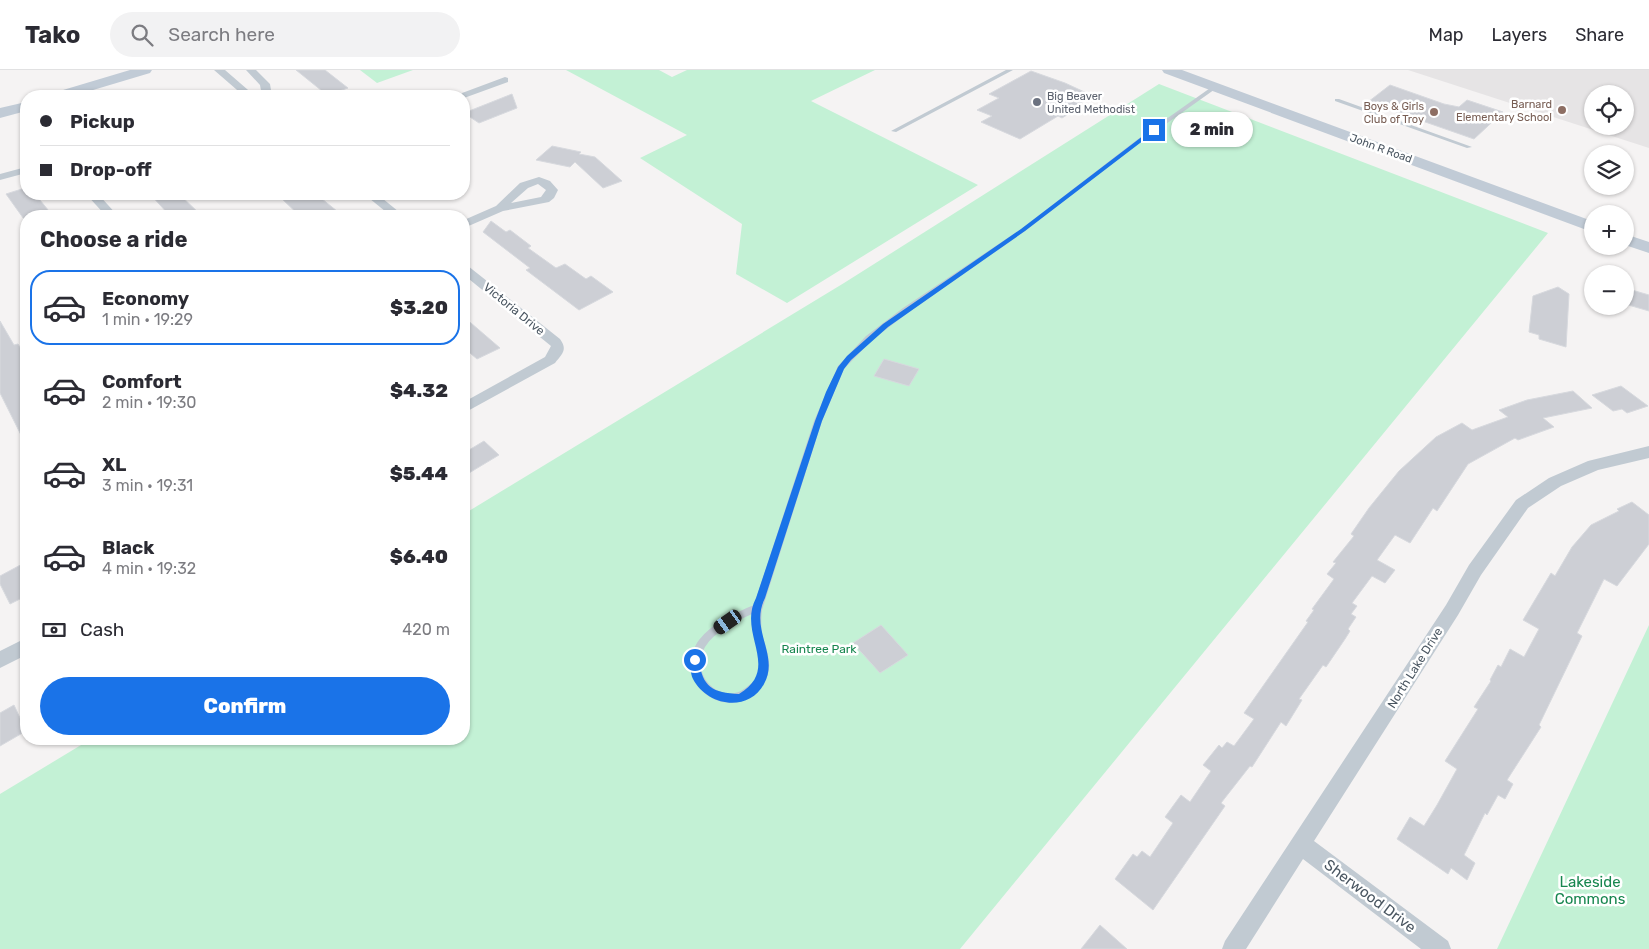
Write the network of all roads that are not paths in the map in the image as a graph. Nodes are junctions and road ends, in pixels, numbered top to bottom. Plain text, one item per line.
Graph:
1 (145, 70) edge
2 (219, 70) edge
3 (252, 70) edge
4 (1010, 70) edge
5 (1169, 70) edge
6 (505, 80) dead end
7 (1215, 87) junction
8 (78, 90) edge
9 (243, 90) edge
10 (267, 90) edge
11 (470, 92) edge
12 (1337, 100) dead end
13 (20, 108) edge
14 (0, 114) edge
15 (894, 131) dead end
16 (1469, 146) dead end
17 (20, 172) edge
18 (0, 177) edge
19 (97, 200) edge
20 (378, 200) edge
21 (500, 208) dead end
22 (107, 210) edge
23 (390, 210) edge
24 (470, 221) edge
25 (1584, 224) edge
26 (1634, 242) edge
27 (1649, 248) edge
28 (470, 274) edge
29 (470, 405) edge
30 (1649, 452) edge
31 (756, 608) junction
32 (20, 649) edge
33 (0, 660) edge
34 (1301, 844) junction
35 (1233, 949) edge
36 (1440, 949) edge

1 - 8 main road
2 - 9 street
3 - 10 street
4 - 15 lane
5 - 7 main road, John R Road
6 - 11 street
7 - 25 main road, John R Road
7 - 31 lane
12 - 16 lane
13 - 14 main road
17 - 18 street
19 - 22 street
20 - 23 street
21 - 24 street
26 - 27 main road
28 - 29 street, Victoria Drive
30 - 34 street, North Lake Drive
31 - 31 lane
32 - 33 street
34 - 35 street, North Lake Drive
34 - 36 street, Sherwood Drive

